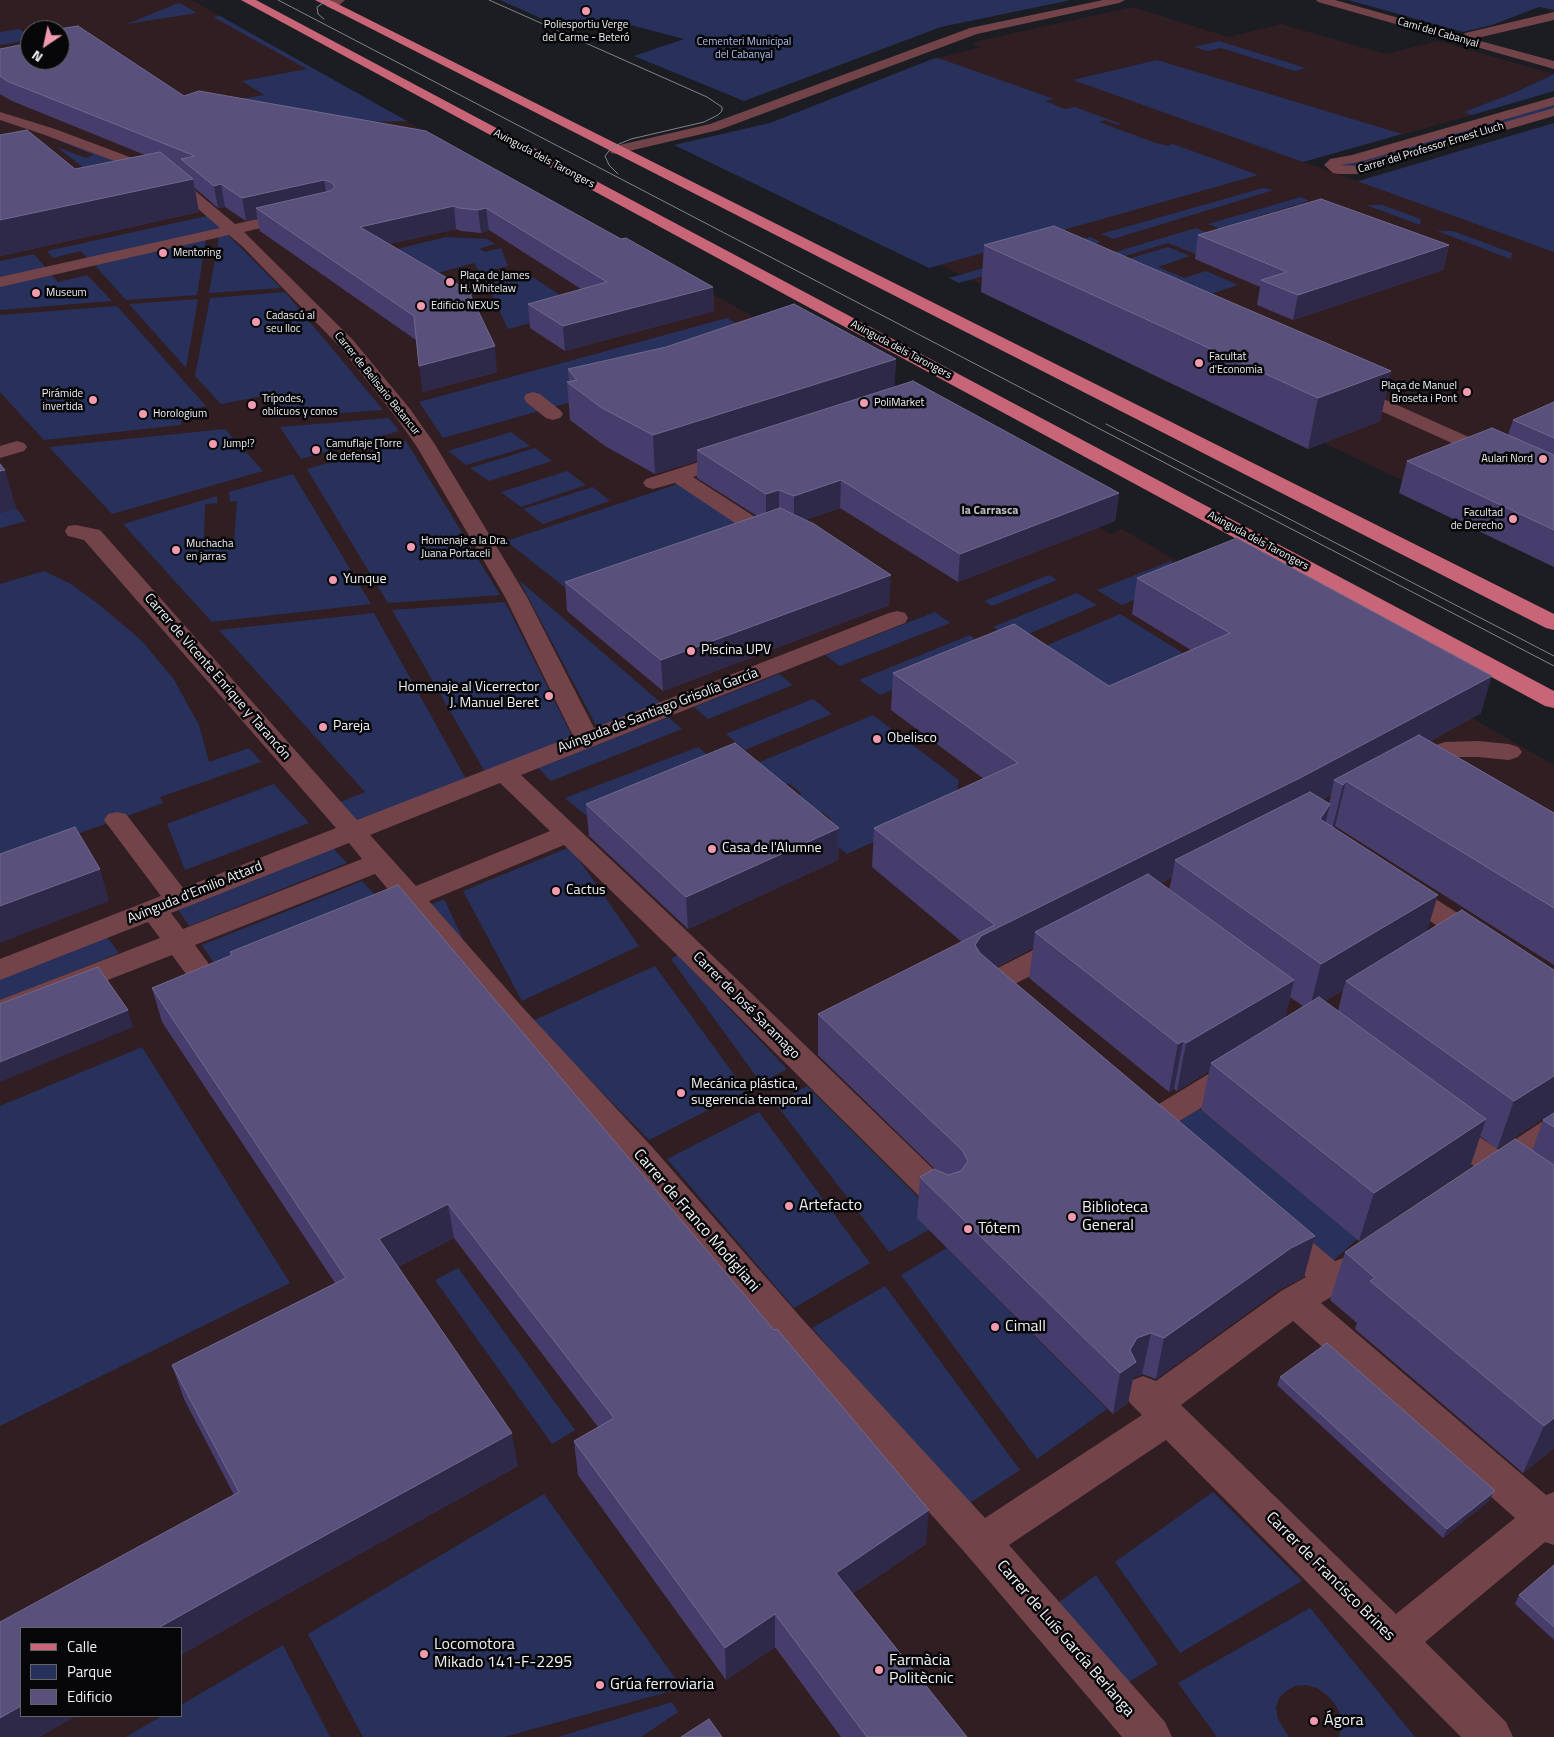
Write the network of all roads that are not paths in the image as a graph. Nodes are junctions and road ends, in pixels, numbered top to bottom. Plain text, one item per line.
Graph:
1 (247, 0) edge
2 (1119, 0) edge
3 (1322, 0) edge
4 (331, 2) edge
5 (1554, 16) edge
6 (1469, 36) dead end
7 (1554, 65) edge
8 (1554, 101) edge
9 (1554, 112) edge
10 (0, 116) edge
11 (616, 150) junction
12 (310, 219) edge
13 (238, 235) junction
14 (0, 282) edge
15 (532, 398) dead end
16 (553, 414) dead end
17 (1452, 448) edge
18 (752, 451) edge
19 (677, 475) junction
20 (653, 483) dead end
21 (1554, 483) edge
22 (76, 531) dead end
23 (795, 534) edge
24 (898, 618) dead end
25 (1554, 623) edge
26 (1554, 701) edge
27 (587, 739) junction
28 (1509, 752) dead end
29 (503, 772) junction
30 (1393, 774) edge
31 (117, 820) dead end
32 (353, 831) junction
33 (567, 834) junction
34 (379, 862) junction
35 (1383, 878) edge
36 (410, 899) junction
37 (166, 905) junction
38 (1083, 936) edge
39 (178, 942) junction
40 (1498, 952) edge
41 (0, 970) edge
42 (207, 982) edge
43 (0, 1012) edge
44 (1025, 1017) edge
45 (1259, 1058) edge
46 (1427, 1115) edge
47 (1150, 1124) edge
48 (1554, 1129) edge
49 (1485, 1176) junction
50 (945, 1201) edge
51 (1554, 1206) edge
52 (1260, 1217) edge
53 (1374, 1252) edge
54 (1334, 1279) junction
55 (1294, 1301) junction
56 (1156, 1404) junction
57 (1551, 1518) edge
58 (981, 1542) junction
59 (1395, 1641) junction
60 (1150, 1737) edge
61 (1491, 1737) edge

1 - 26 main road, Avinguda dels Tarongers
2 - 11 street
3 - 7 street, Camí del Cabanyal
4 - 11 main road
5 - 6 street
8 - 9 street, Carrer del Professor Ernest Lluch
10 - 13 street, Carrer de Belisario Betancur
11 - 25 main road
12 - 13 street
13 - 14 street
13 - 27 street, Carrer de Belisario Betancur
15 - 16 street
17 - 21 street
18 - 19 street
19 - 20 street
19 - 23 street
22 - 32 street, Carrer de Vicente Enrique y Tarancón
24 - 27 street, Avinguda de Santiago Grisolía García
27 - 29 street, Avinguda de Santiago Grisolía García
28 - 30 street
29 - 32 street, Avinguda de Santiago Grisolía García
29 - 33 street
31 - 37 street
32 - 34 street
32 - 37 street, Avinguda d'Emilio Attard
33 - 36 street
33 - 50 street, Carrer de José Saramago
34 - 36 street
34 - 39 street
35 - 40 street
36 - 58 street, Carrer de Franco Modigliani
37 - 39 street
37 - 41 street, Avinguda d'Emilio Attard
38 - 44 street
39 - 42 street
39 - 43 street
45 - 47 street
46 - 49 street
48 - 49 street
49 - 51 street
52 - 54 street
53 - 54 street
54 - 55 street
55 - 56 street
55 - 57 street
56 - 58 street
56 - 59 street, Carrer de Francisco Brines
57 - 59 street
58 - 60 street, Carrer de Luís García Berlanga
59 - 61 street, Carrer de Francisco Brines

